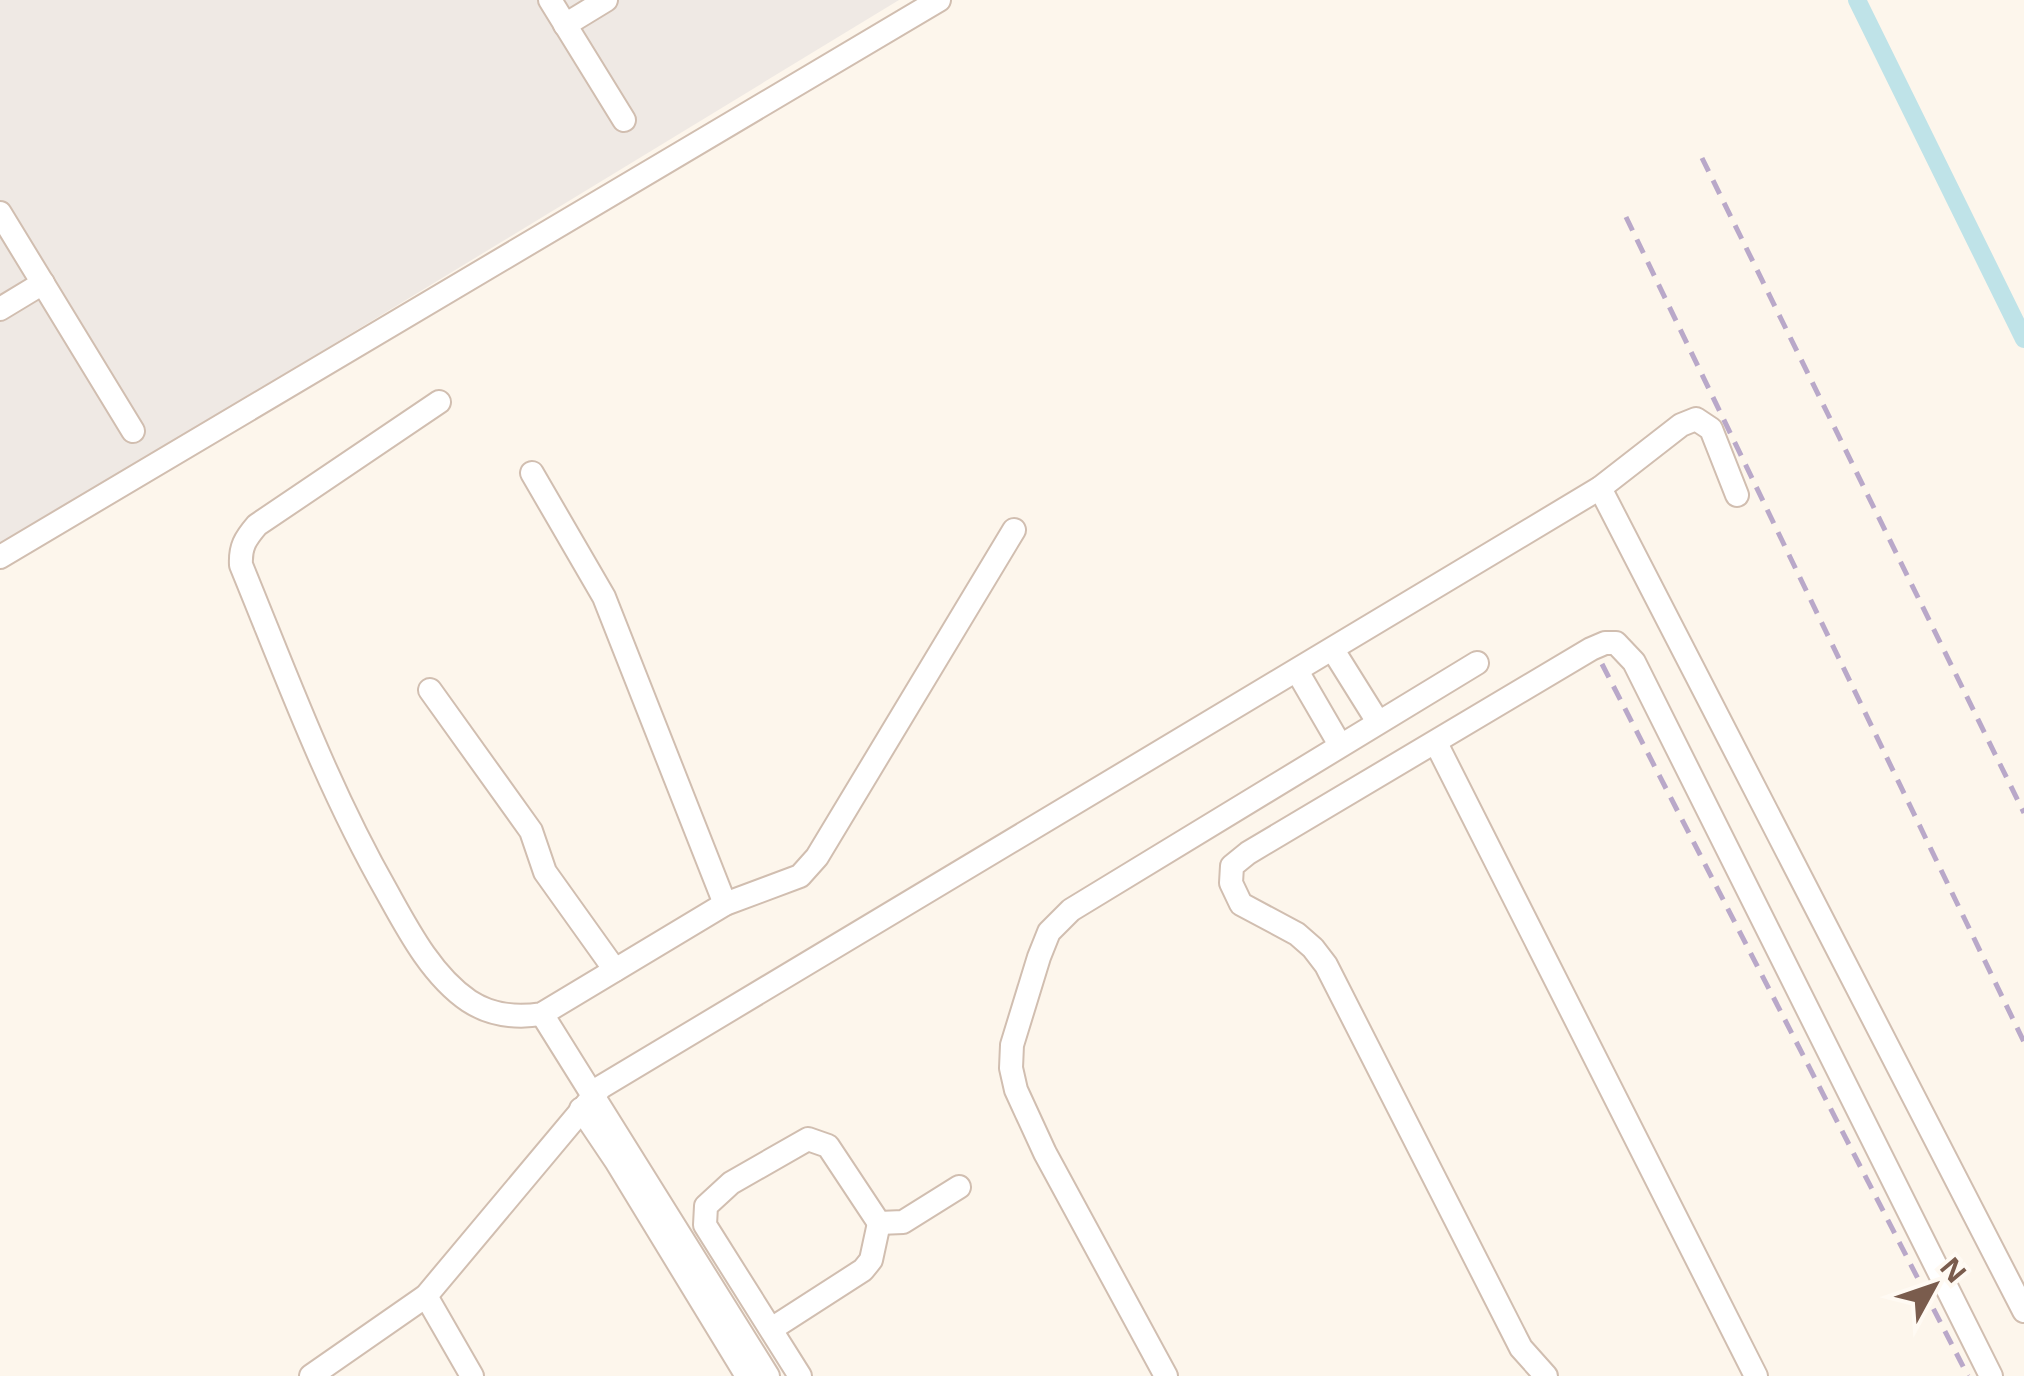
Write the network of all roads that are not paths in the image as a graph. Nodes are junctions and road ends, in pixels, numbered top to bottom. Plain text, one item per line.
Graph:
1 (550, 0) edge
2 (606, 0) edge
3 (939, 0) edge
4 (566, 25) junction
5 (624, 120) dead end
6 (0, 213) edge
7 (43, 283) junction
8 (0, 309) edge
9 (440, 402) dead end
10 (132, 430) dead end
11 (532, 472) dead end
12 (1600, 488) junction
13 (1738, 496) dead end
14 (1014, 530) dead end
15 (0, 557) edge
16 (1333, 650) junction
17 (1477, 663) dead end
18 (1296, 671) junction
19 (430, 690) dead end
20 (1378, 722) junction
21 (1436, 743) junction
22 (1340, 745) junction
23 (724, 904) junction
24 (616, 970) junction
25 (542, 1014) junction
26 (586, 1102) junction
27 (960, 1187) dead end
28 (879, 1224) junction
29 (426, 1296) junction
30 (2024, 1311) edge
31 (773, 1328) junction
32 (311, 1376) edge
33 (472, 1376) edge
34 (746, 1376) edge
35 (768, 1376) edge
36 (800, 1376) edge
37 (1166, 1376) edge
38 (1546, 1376) edge
39 (1756, 1376) edge
40 (1992, 1376) edge

1 - 4 lane
2 - 4 lane
3 - 15 lane
4 - 5 lane
6 - 7 lane
7 - 8 lane
7 - 10 lane
9 - 25 lane
11 - 23 lane
12 - 13 lane
12 - 16 lane
12 - 30 lane
14 - 23 lane
16 - 18 lane
16 - 20 lane
17 - 20 lane
18 - 22 lane
18 - 26 lane
19 - 24 lane
20 - 22 lane
21 - 38 lane
21 - 39 lane
21 - 40 lane
22 - 37 lane
23 - 24 lane
24 - 25 lane
25 - 26 lane
26 - 29 lane
26 - 34 lane
26 - 35 lane
27 - 28 lane
28 - 31 lane
28 - 31 lane
29 - 32 lane
29 - 33 lane
31 - 36 lane

